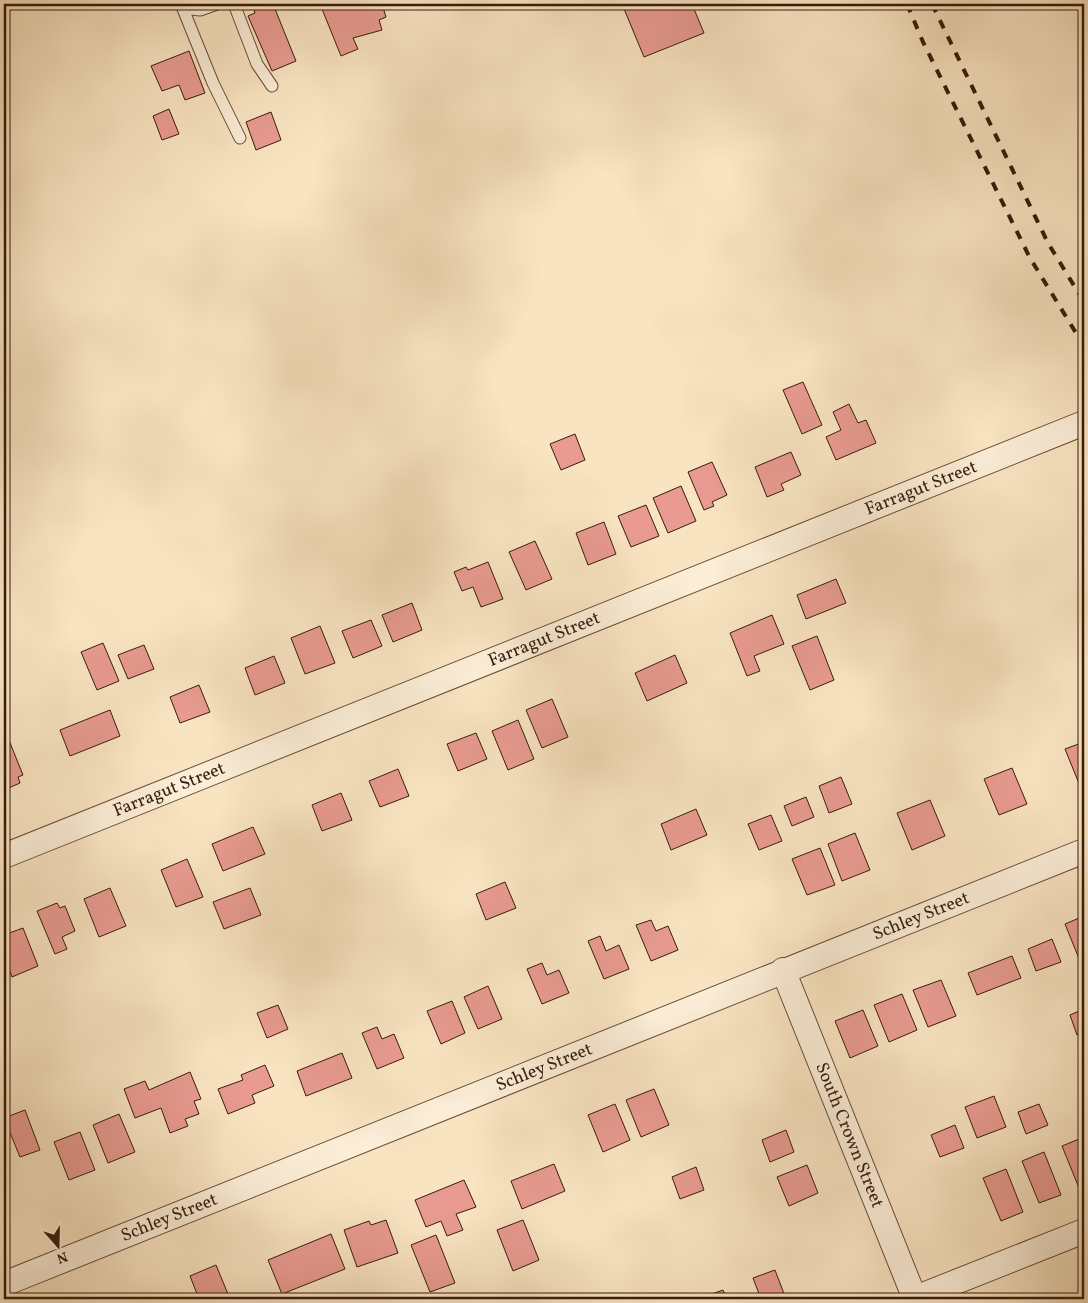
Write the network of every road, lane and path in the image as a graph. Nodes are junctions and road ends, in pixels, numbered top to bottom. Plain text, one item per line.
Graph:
1 (217, 4) edge
2 (234, 4) edge
3 (182, 6) edge
4 (272, 86) dead end
5 (240, 138) dead end
6 (1084, 423) edge
7 (1084, 851) edge
8 (4, 856) edge
9 (783, 970) junction
10 (1084, 1231) edge
11 (4, 1284) edge
12 (914, 1299) edge

1 - 3 lane
2 - 4 lane
3 - 5 lane
6 - 8 street, Farragut Street
7 - 9 street, Schley Street
9 - 11 street, Schley Street
9 - 12 street, South Crown Street
10 - 12 street

